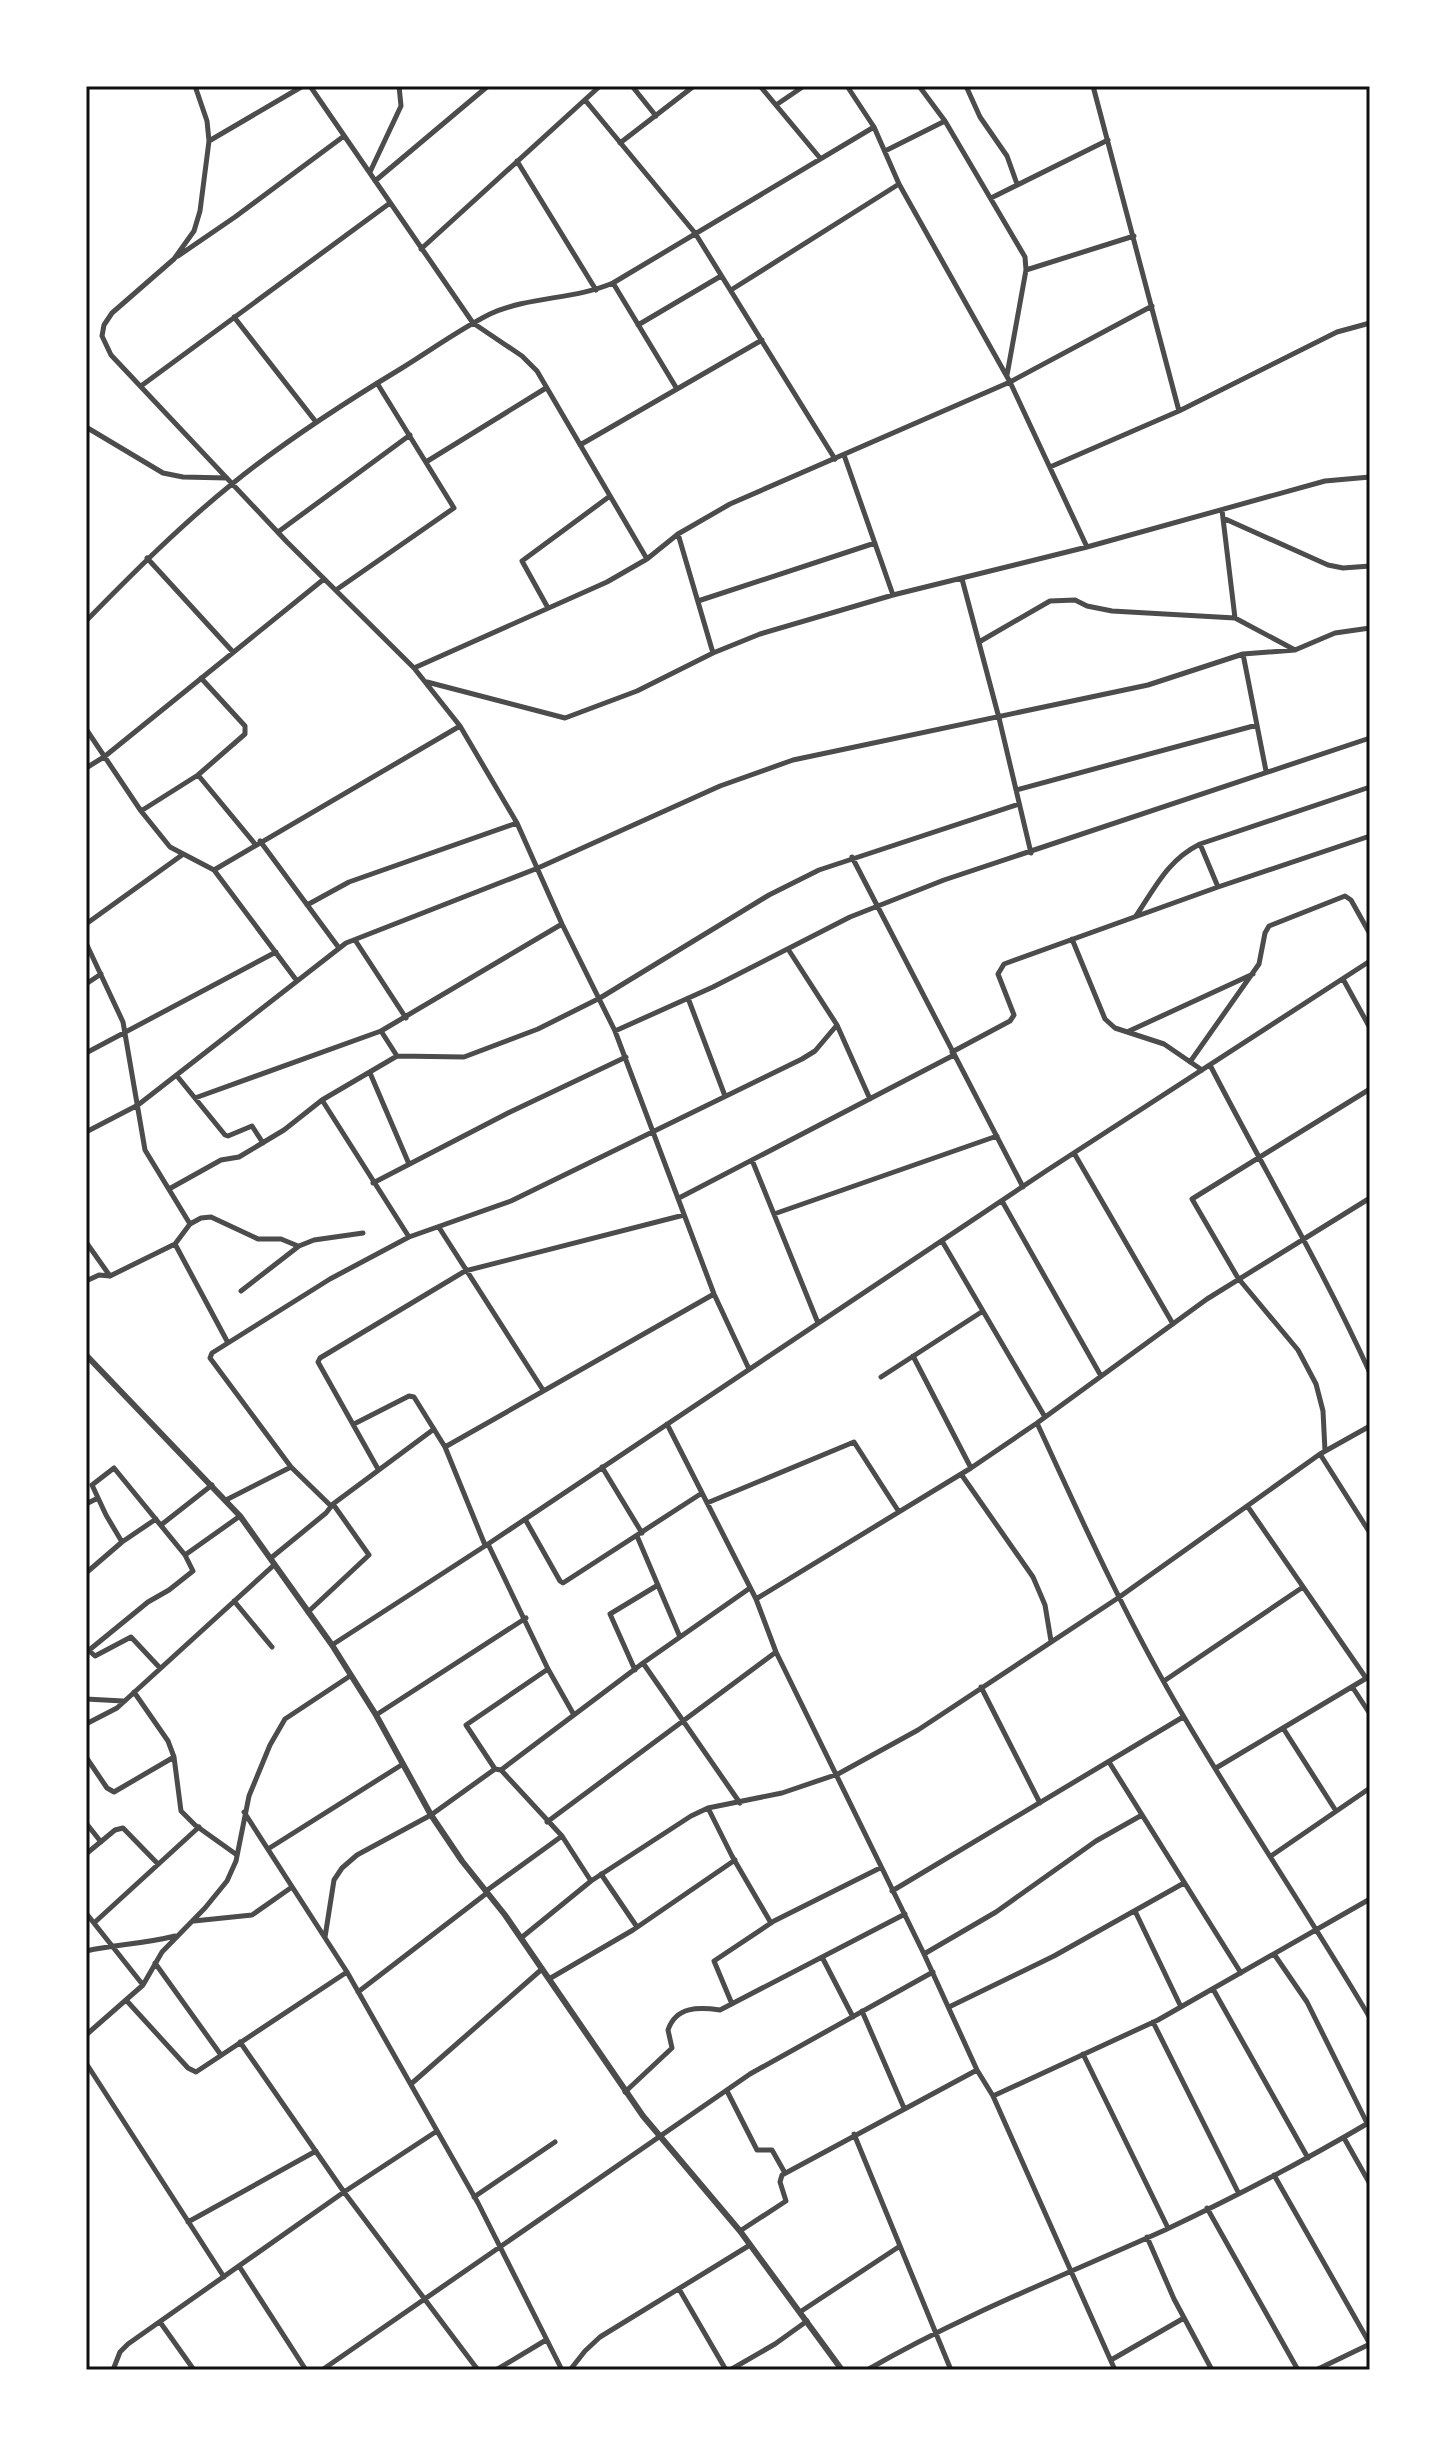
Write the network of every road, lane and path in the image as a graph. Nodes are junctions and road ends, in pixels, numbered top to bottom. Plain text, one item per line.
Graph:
1 (195, 86) edge
2 (303, 86) edge
3 (310, 86) edge
4 (399, 86) edge
5 (488, 86) edge
6 (600, 86) edge
7 (632, 86) edge
8 (694, 86) edge
9 (760, 86) edge
10 (804, 86) edge
11 (847, 86) edge
12 (919, 86) edge
13 (966, 86) edge
14 (1093, 86) edge
15 (585, 100) junction
16 (776, 105) junction
17 (656, 116) junction
18 (945, 121) junction
19 (874, 127) junction
20 (344, 136) junction
21 (1108, 140) junction
22 (209, 141) junction
23 (620, 143) junction
24 (885, 152) junction
25 (820, 158) junction
26 (517, 161) junction
27 (369, 173) junction
28 (375, 181) junction
29 (899, 184) junction
30 (1017, 184) junction
31 (990, 198) junction
32 (390, 203) junction
33 (695, 233) junction
34 (1134, 236) junction
35 (421, 249) junction
36 (174, 259) junction
37 (1026, 270) junction
38 (721, 276) junction
39 (613, 283) junction
40 (596, 290) junction
41 (730, 290) junction
42 (1152, 306) junction
43 (234, 317) junction
44 (473, 323) junction
45 (1370, 323) edge
46 (638, 325) junction
47 (762, 340) junction
48 (1008, 379) junction
49 (377, 383) junction
50 (141, 386) junction
51 (546, 388) junction
52 (677, 389) junction
53 (1179, 411) junction
54 (316, 422) junction
55 (86, 427) edge
56 (410, 435) junction
57 (580, 445) junction
58 (844, 455) junction
59 (835, 459) junction
60 (426, 462) junction
61 (1050, 467) junction
62 (1370, 477) edge
63 (230, 481) junction
64 (610, 496) junction
65 (1222, 510) junction
66 (1223, 518) junction
67 (278, 532) junction
68 (678, 534) junction
69 (875, 543) junction
70 (1087, 547) junction
71 (147, 558) junction
72 (647, 559) junction
73 (1370, 566) edge
74 (324, 579) junction
75 (962, 579) junction
76 (336, 590) junction
77 (893, 595) junction
78 (698, 601) junction
79 (548, 608) junction
80 (1235, 618) junction
81 (86, 621) edge
82 (1370, 628) edge
83 (979, 642) junction
84 (1295, 650) junction
85 (233, 652) junction
86 (713, 653) junction
87 (1243, 654) junction
88 (414, 668) junction
89 (201, 678) junction
90 (426, 681) junction
91 (999, 718) junction
92 (1257, 725) junction
93 (460, 726) junction
94 (86, 729) edge
95 (1370, 738) edge
96 (104, 757) junction
97 (86, 768) edge
98 (1266, 771) junction
99 (198, 775) junction
100 (1370, 787) edge
101 (1016, 790) junction
102 (1019, 804) junction
103 (141, 811) junction
104 (517, 823) junction
105 (1370, 836) edge
106 (257, 843) junction
107 (1200, 844) junction
108 (1031, 853) junction
109 (182, 855) junction
110 (852, 857) junction
111 (538, 868) junction
112 (214, 870) junction
113 (1218, 887) junction
114 (307, 905) junction
115 (876, 907) junction
116 (1136, 917) junction
117 (86, 924) edge
118 (562, 924) junction
119 (1370, 934) edge
120 (1072, 939) junction
121 (355, 940) junction
122 (86, 943) edge
123 (339, 948) junction
124 (788, 949) junction
125 (276, 952) junction
126 (1370, 961) edge
127 (101, 974) junction
128 (1253, 974) junction
129 (1343, 979) junction
130 (297, 981) junction
131 (86, 984) edge
132 (600, 998) junction
133 (688, 998) junction
134 (406, 1018) junction
135 (837, 1025) junction
136 (1370, 1028) edge
137 (381, 1031) junction
138 (615, 1031) junction
139 (1126, 1032) junction
140 (125, 1034) junction
141 (86, 1053) edge
142 (953, 1054) junction
143 (397, 1056) junction
144 (626, 1057) junction
145 (1190, 1062) junction
146 (1210, 1065) junction
147 (1202, 1070) junction
148 (369, 1073) junction
149 (177, 1076) junction
150 (1370, 1089) edge
151 (725, 1096) junction
152 (195, 1098) junction
153 (870, 1099) junction
154 (322, 1100) junction
155 (138, 1105) junction
156 (654, 1130) junction
157 (86, 1132) edge
158 (997, 1136) junction
159 (263, 1143) junction
160 (1074, 1153) junction
161 (1258, 1158) junction
162 (752, 1160) junction
163 (409, 1164) junction
164 (373, 1183) junction
165 (1023, 1187) junction
166 (169, 1189) junction
167 (679, 1198) junction
168 (1370, 1199) edge
169 (1002, 1201) junction
170 (774, 1214) junction
171 (684, 1215) junction
172 (190, 1224) junction
173 (440, 1228) junction
174 (363, 1233) dead end
175 (409, 1237) junction
176 (1304, 1237) junction
177 (942, 1241) junction
178 (86, 1242) edge
179 (175, 1244) junction
180 (299, 1246) junction
181 (465, 1271) junction
182 (110, 1276) junction
183 (1238, 1278) junction
184 (86, 1281) edge
185 (241, 1291) dead end
186 (714, 1294) junction
187 (983, 1311) junction
188 (818, 1323) junction
189 (1173, 1324) junction
190 (227, 1341) junction
191 (86, 1355) edge
192 (913, 1356) junction
193 (749, 1369) junction
194 (1370, 1373) edge
195 (1101, 1376) junction
196 (881, 1377) dead end
197 (543, 1390) junction
198 (1045, 1417) junction
199 (1037, 1423) junction
200 (354, 1424) junction
201 (667, 1424) junction
202 (1370, 1426) edge
203 (434, 1429) junction
204 (445, 1447) junction
205 (1323, 1453) junction
206 (291, 1467) junction
207 (602, 1467) junction
208 (971, 1468) junction
209 (378, 1469) junction
210 (961, 1474) junction
211 (213, 1485) junction
212 (702, 1493) junction
213 (98, 1498) junction
214 (226, 1500) junction
215 (707, 1503) junction
216 (86, 1504) edge
217 (332, 1505) junction
218 (1248, 1507) junction
219 (899, 1512) junction
220 (240, 1516) junction
221 (156, 1519) junction
222 (525, 1519) junction
223 (161, 1525) junction
224 (1370, 1533) edge
225 (640, 1535) junction
226 (122, 1542) junction
227 (487, 1544) junction
228 (185, 1555) junction
229 (271, 1558) junction
230 (274, 1565) junction
231 (86, 1573) edge
232 (658, 1585) junction
233 (751, 1587) junction
234 (1303, 1587) junction
235 (1118, 1598) junction
236 (756, 1599) junction
237 (234, 1601) junction
238 (308, 1612) junction
239 (526, 1618) junction
240 (680, 1637) junction
241 (1051, 1641) junction
242 (332, 1645) junction
243 (272, 1647) dead end
244 (87, 1650) edge
245 (776, 1652) junction
246 (643, 1663) junction
247 (160, 1668) junction
248 (548, 1669) junction
249 (635, 1670) junction
250 (350, 1676) junction
251 (1368, 1677) edge
252 (1164, 1681) junction
253 (981, 1687) junction
254 (1353, 1687) junction
255 (134, 1692) junction
256 (86, 1699) edge
257 (124, 1701) junction
258 (1370, 1714) edge
259 (376, 1715) junction
260 (574, 1715) junction
261 (1184, 1717) junction
262 (683, 1719) junction
263 (86, 1724) edge
264 (1283, 1728) junction
265 (86, 1757) edge
266 (174, 1757) junction
267 (1109, 1762) junction
268 (403, 1764) junction
269 (1216, 1768) junction
270 (498, 1769) junction
271 (838, 1774) junction
272 (1370, 1788) edge
273 (740, 1803) junction
274 (1040, 1803) junction
275 (708, 1808) junction
276 (1336, 1811) junction
277 (244, 1812) junction
278 (431, 1815) junction
279 (1142, 1815) junction
280 (547, 1822) junction
281 (86, 1823) edge
282 (199, 1827) junction
283 (562, 1836) junction
284 (101, 1842) junction
285 (268, 1849) junction
286 (86, 1854) edge
287 (237, 1855) junction
288 (1271, 1856) junction
289 (735, 1860) junction
290 (158, 1864) junction
291 (880, 1868) junction
292 (601, 1874) junction
293 (591, 1881) junction
294 (1184, 1883) junction
295 (292, 1887) junction
296 (892, 1891) junction
297 (486, 1892) junction
298 (1370, 1899) edge
299 (1135, 1911) junction
300 (86, 1913) edge
301 (905, 1914) junction
302 (192, 1921) junction
303 (94, 1923) junction
304 (771, 1923) junction
305 (637, 1927) junction
306 (1317, 1928) junction
307 (177, 1935) junction
308 (325, 1938) junction
309 (521, 1938) junction
310 (112, 1945) junction
311 (86, 1951) edge
312 (924, 1954) junction
313 (1274, 1954) junction
314 (822, 1957) junction
315 (155, 1963) junction
316 (542, 1969) junction
317 (347, 1972) junction
318 (933, 1972) junction
319 (1241, 1973) junction
320 (549, 1979) junction
321 (143, 1985) junction
322 (1213, 1989) junction
323 (358, 1992) junction
324 (126, 2000) junction
325 (732, 2004) junction
326 (949, 2007) junction
327 (1181, 2007) junction
328 (862, 2011) junction
329 (853, 2017) junction
330 (1370, 2018) edge
331 (1153, 2022) junction
332 (86, 2035) edge
333 (240, 2042) junction
334 (1083, 2054) junction
335 (221, 2055) junction
336 (86, 2063) edge
337 (977, 2070) junction
338 (411, 2084) junction
339 (727, 2091) junction
340 (625, 2092) junction
341 (993, 2096) junction
342 (904, 2108) junction
343 (1368, 2122) edge
344 (437, 2131) junction
345 (854, 2134) junction
346 (662, 2137) junction
347 (1344, 2138) junction
348 (555, 2142) dead end
349 (316, 2151) junction
350 (1308, 2158) junction
351 (785, 2173) junction
352 (1274, 2175) junction
353 (1370, 2184) edge
354 (344, 2192) junction
355 (1238, 2192) junction
356 (474, 2197) junction
357 (1207, 2208) junction
358 (188, 2222) junction
359 (1168, 2228) junction
360 (740, 2231) junction
361 (1147, 2237) junction
362 (750, 2245) junction
363 (900, 2246) junction
364 (500, 2248) junction
365 (239, 2266) junction
366 (1072, 2270) junction
367 (224, 2277) junction
368 (679, 2289) junction
369 (425, 2298) junction
370 (800, 2312) junction
371 (1184, 2318) junction
372 (160, 2321) junction
373 (807, 2321) junction
374 (935, 2332) junction
375 (546, 2340) junction
376 (1111, 2360) junction
377 (113, 2370) edge
378 (194, 2370) edge
379 (306, 2370) edge
380 (322, 2370) edge
381 (478, 2370) edge
382 (496, 2370) edge
383 (562, 2370) edge
384 (570, 2370) edge
385 (728, 2370) edge
386 (842, 2370) edge
387 (867, 2370) edge
388 (951, 2370) edge
389 (1115, 2370) edge
390 (1212, 2370) edge
391 (1298, 2370) edge
392 (1316, 2370) edge

1 - 22 street
2 - 22 street
3 - 20 street
4 - 27 street
5 - 28 street
6 - 15 street
7 - 17 street
8 - 17 street
9 - 16 street
10 - 16 street
11 - 19 street
12 - 18 street
13 - 30 street
14 - 21 street
15 - 23 street
15 - 26 street
16 - 25 street
17 - 23 street
18 - 24 street
18 - 31 street
19 - 24 street
19 - 25 street
20 - 27 street
20 - 36 street
21 - 30 street
21 - 34 street
22 - 36 street
23 - 33 street
24 - 29 street
25 - 33 street
26 - 35 street
26 - 40 street
27 - 28 street
28 - 32 street
29 - 41 street
29 - 48 street
30 - 31 street
31 - 37 street
32 - 35 street
32 - 43 street
33 - 38 street
33 - 39 street
34 - 37 street
34 - 42 street
35 - 44 street
36 - 50 street
37 - 48 street
38 - 41 street
38 - 46 street
39 - 40 street
39 - 46 street
40 - 44 street
41 - 47 street
42 - 48 street
42 - 53 street
43 - 50 street
43 - 54 street
44 - 49 street
44 - 51 street
45 - 53 street
46 - 52 street
47 - 52 street
47 - 59 street
48 - 58 street
48 - 61 street
49 - 54 street
49 - 56 street
50 - 63 street
51 - 57 street
51 - 60 street
52 - 57 street
53 - 61 street
54 - 63 street
55 - 63 street
56 - 60 street
56 - 67 street
57 - 64 street
58 - 59 street
58 - 69 street
59 - 68 street
60 - 76 street
61 - 70 street
62 - 65 street
63 - 67 street
63 - 71 street
64 - 72 street
64 - 79 street
65 - 66 street
65 - 70 street
66 - 73 street
66 - 80 street
67 - 74 street
68 - 72 street
68 - 78 street
69 - 77 street
69 - 78 street
70 - 75 street
71 - 81 street
71 - 85 street
72 - 79 street
74 - 76 street
74 - 85 street
75 - 77 street
75 - 83 street
76 - 88 street
77 - 86 street
78 - 86 street
79 - 88 street
80 - 83 street
80 - 84 street
82 - 84 street
83 - 91 street
84 - 87 street
85 - 89 street
86 - 90 street
87 - 91 street
87 - 92 street
88 - 90 street
89 - 96 street
89 - 99 street
90 - 93 street
91 - 101 street
91 - 111 street
92 - 98 street
92 - 101 street
93 - 104 street
93 - 106 street
94 - 96 street
95 - 98 street
96 - 97 street
96 - 103 street
98 - 108 street
99 - 103 street
99 - 106 street
100 - 107 street
101 - 102 street
102 - 108 street
102 - 110 street
103 - 109 street
104 - 111 street
104 - 114 street
105 - 113 street
106 - 112 street
106 - 114 street
107 - 113 street
107 - 116 street
108 - 115 street
109 - 112 street
109 - 117 street
110 - 115 street
110 - 132 street
111 - 118 street
111 - 121 street
112 - 125 street
113 - 116 street
114 - 123 street
115 - 124 street
115 - 142 street
116 - 120 street
118 - 132 street
118 - 134 street
119 - 128 street
120 - 139 street
120 - 142 street
121 - 123 street
121 - 134 street
122 - 127 street
123 - 130 street
124 - 133 street
124 - 135 street
125 - 130 street
125 - 140 street
126 - 129 street
127 - 131 street
127 - 140 street
128 - 139 street
128 - 145 street
129 - 136 street
129 - 146 street
130 - 149 street
132 - 138 street
132 - 143 street
133 - 138 street
133 - 151 street
134 - 137 street
135 - 151 street
135 - 153 street
137 - 143 street
137 - 152 street
138 - 144 street
139 - 145 street
140 - 141 street
140 - 155 street
142 - 153 street
142 - 158 street
143 - 148 street
144 - 156 street
144 - 163 street
145 - 147 street
146 - 147 street
146 - 161 street
147 - 160 street
148 - 154 street
148 - 163 street
149 - 152 street
149 - 155 street
150 - 161 street
151 - 156 street
152 - 159 street
153 - 162 street
154 - 159 street
154 - 164 street
155 - 157 street
155 - 166 street
156 - 167 street
156 - 173 street
158 - 165 street
158 - 170 street
159 - 166 street
160 - 165 street
160 - 189 street
161 - 176 street
161 - 183 street
162 - 167 street
162 - 170 street
163 - 164 street
164 - 175 street
165 - 169 street
166 - 172 street
167 - 171 street
168 - 176 street
169 - 177 street
169 - 195 street
170 - 188 street
171 - 181 street
171 - 186 street
172 - 179 street
172 - 180 street
173 - 175 street
173 - 181 street
174 - 180 street
175 - 190 street
176 - 183 street
176 - 194 street
177 - 187 street
177 - 188 street
178 - 182 street
179 - 182 street
179 - 190 street
180 - 185 street
181 - 197 street
181 - 200 street
182 - 184 street
183 - 189 street
183 - 205 street
186 - 193 street
186 - 197 street
187 - 192 street
187 - 198 street
188 - 193 street
189 - 195 street
190 - 206 street
191 - 211 street
192 - 196 street
192 - 208 street
193 - 201 street
195 - 198 street
197 - 204 street
198 - 199 street
199 - 208 street
199 - 235 street
200 - 203 street
200 - 209 street
201 - 207 street
201 - 212 street
202 - 205 street
203 - 204 street
203 - 209 street
204 - 227 street
205 - 218 street
205 - 224 street
206 - 214 street
206 - 217 street
207 - 222 street
207 - 225 street
208 - 210 street
209 - 217 street
210 - 219 street
210 - 241 street
211 - 214 street
211 - 223 street
212 - 215 street
212 - 225 street
213 - 216 street
213 - 221 street
213 - 226 street
214 - 220 street
215 - 219 street
215 - 233 street
217 - 229 street
217 - 238 street
218 - 234 street
218 - 235 street
219 - 236 street
220 - 228 street
220 - 229 street
221 - 223 street
221 - 226 street
222 - 225 street
222 - 227 street
223 - 228 street
225 - 232 street
226 - 231 street
227 - 239 street
227 - 242 street
228 - 244 street
229 - 230 street
230 - 237 street
230 - 238 street
232 - 240 street
232 - 249 street
233 - 236 street
233 - 240 street
234 - 251 street
234 - 252 street
235 - 241 street
235 - 252 street
236 - 245 street
237 - 243 street
237 - 247 street
238 - 242 street
239 - 248 street
239 - 259 street
240 - 246 street
241 - 253 street
242 - 250 street
244 - 247 street
245 - 262 street
245 - 271 street
246 - 249 street
246 - 262 street
247 - 255 street
248 - 260 street
248 - 270 street
249 - 260 street
250 - 259 street
250 - 277 street
251 - 254 street
252 - 261 street
253 - 271 street
253 - 274 street
254 - 258 street
254 - 264 street
255 - 257 street
255 - 266 street
256 - 257 street
257 - 263 street
259 - 268 street
260 - 270 street
261 - 267 street
261 - 269 street
262 - 273 street
262 - 280 street
264 - 269 street
264 - 276 street
265 - 266 street
266 - 282 street
267 - 274 street
267 - 279 street
268 - 278 street
268 - 285 street
269 - 288 street
270 - 278 street
270 - 280 street
271 - 273 street
271 - 291 street
272 - 276 street
273 - 275 street
274 - 296 street
275 - 289 street
275 - 292 street
276 - 288 street
277 - 285 street
277 - 287 street
278 - 297 street
278 - 308 street
279 - 294 street
279 - 312 street
280 - 283 street
281 - 284 street
282 - 287 street
282 - 290 street
283 - 293 street
283 - 297 street
284 - 286 street
284 - 290 street
285 - 295 street
287 - 302 street
288 - 306 street
289 - 304 street
289 - 305 street
290 - 303 street
291 - 296 street
291 - 304 street
292 - 293 street
292 - 305 street
293 - 309 street
294 - 299 street
294 - 319 street
295 - 302 street
295 - 308 street
296 - 301 street
297 - 309 street
297 - 323 street
298 - 306 street
299 - 326 street
299 - 327 street
300 - 303 street
301 - 312 street
301 - 314 street
302 - 307 street
303 - 310 street
304 - 325 street
305 - 320 street
306 - 313 street
306 - 330 street
307 - 310 street
307 - 315 street
308 - 317 street
309 - 316 street
310 - 311 street
310 - 321 street
312 - 318 street
313 - 319 street
313 - 343 street
314 - 325 street
314 - 329 street
315 - 321 street
315 - 335 street
316 - 320 street
316 - 338 street
317 - 323 street
317 - 333 street
318 - 326 street
318 - 328 street
319 - 322 street
320 - 340 street
321 - 324 street
322 - 327 street
322 - 350 street
323 - 338 street
324 - 332 street
324 - 335 street
325 - 340 street
326 - 337 street
327 - 331 street
328 - 329 street
328 - 342 street
329 - 339 street
331 - 334 street
331 - 355 street
333 - 335 street
333 - 349 street
334 - 341 street
334 - 359 street
336 - 358 street
337 - 341 street
337 - 342 street
338 - 344 street
339 - 346 street
339 - 351 street
340 - 346 street
341 - 366 street
342 - 345 street
343 - 347 street
344 - 354 street
344 - 356 street
345 - 351 street
345 - 363 street
346 - 360 street
346 - 364 street
347 - 350 street
347 - 353 street
348 - 356 street
349 - 354 street
349 - 358 street
350 - 352 street
351 - 360 street
352 - 355 street
352 - 392 street
354 - 365 street
354 - 369 street
355 - 357 street
356 - 364 street
357 - 359 street
357 - 391 street
358 - 367 street
359 - 361 street
360 - 362 street
361 - 366 street
361 - 371 street
362 - 368 street
362 - 370 street
363 - 370 street
363 - 374 street
364 - 369 street
364 - 375 street
365 - 367 street
365 - 379 street
366 - 374 street
366 - 376 street
367 - 372 street
368 - 384 street
368 - 385 street
369 - 380 street
369 - 381 street
370 - 373 street
371 - 376 street
371 - 390 street
372 - 377 street
372 - 378 street
373 - 385 street
373 - 386 street
374 - 387 street
374 - 388 street
375 - 382 street
375 - 383 street
376 - 389 street

